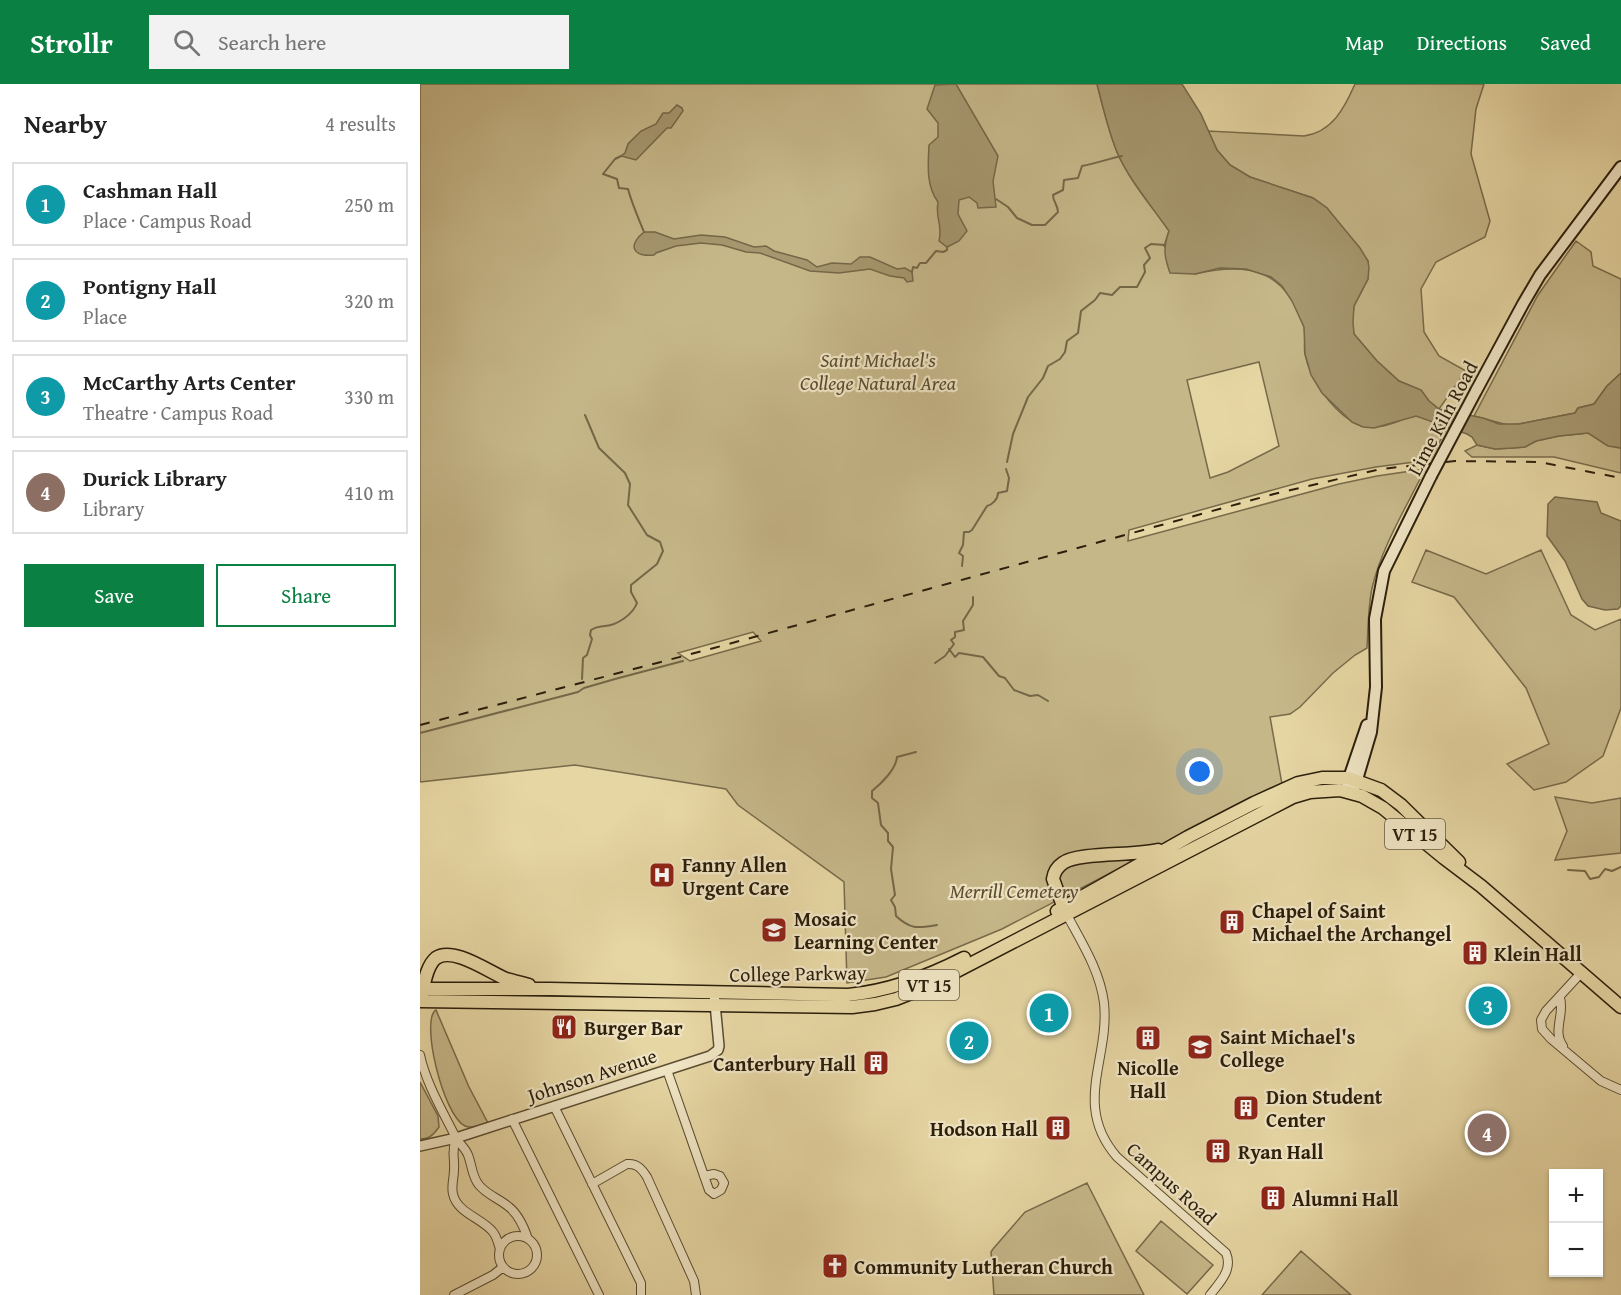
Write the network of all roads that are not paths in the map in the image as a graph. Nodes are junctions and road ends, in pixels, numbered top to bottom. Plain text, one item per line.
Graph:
1 (1621, 167) edge
2 (1352, 779) junction
3 (1349, 792) junction
4 (1170, 847) junction
5 (1102, 856) junction
6 (1114, 884) junction
7 (1481, 886) junction
8 (1065, 912) junction
9 (1581, 973) junction
10 (550, 990) junction
11 (635, 991) junction
12 (421, 995) edge
13 (1560, 998) junction
14 (715, 999) junction
15 (627, 1004) junction
16 (1621, 1007) edge
17 (1568, 1051) junction
18 (420, 1055) edge
19 (667, 1070) junction
20 (1621, 1090) edge
21 (554, 1106) junction
22 (512, 1119) junction
23 (456, 1138) junction
24 (420, 1146) edge
25 (704, 1176) dead end
26 (592, 1184) junction
27 (528, 1239) junction
28 (500, 1249) junction
29 (503, 1267) junction
30 (454, 1295) edge
31 (599, 1295) edge
32 (641, 1295) edge
33 (696, 1295) edge
34 (1210, 1295) edge

1 - 2 main road, Lime Kiln Road, bridge
2 - 3 main road, Lime Kiln Road
2 - 4 main road, College Parkway / VT 15
2 - 7 main road, College Parkway / VT 15
3 - 6 main road, College Parkway / VT 15
3 - 7 main road, College Parkway / VT 15
4 - 5 main road
4 - 6 main road, College Parkway / VT 15
5 - 6 main road
5 - 8 main road
6 - 8 main road, College Parkway / VT 15
7 - 9 main road, College Parkway / VT 15
8 - 14 main road, College Parkway / VT 15
8 - 34 street, Campus Road
9 - 13 street
9 - 16 main road, College Parkway / VT 15
10 - 11 main road, College Parkway / VT 15
10 - 12 main road, College Parkway / VT 15
10 - 12 main road
11 - 14 main road, College Parkway / VT 15
11 - 15 main road
12 - 15 main road, College Parkway / VT 15
13 - 17 street
13 - 17 street
14 - 15 main road, College Parkway / VT 15
14 - 19 street, Johnson Avenue
17 - 20 street
18 - 23 street
19 - 21 street, Johnson Avenue
19 - 25 street
21 - 22 street, Johnson Avenue
21 - 26 street
22 - 23 street, Johnson Avenue
22 - 31 street
23 - 24 street, Johnson Avenue
23 - 27 street
23 - 28 street
26 - 32 street
26 - 33 street
27 - 28 street
27 - 29 street
28 - 29 street
29 - 30 street

